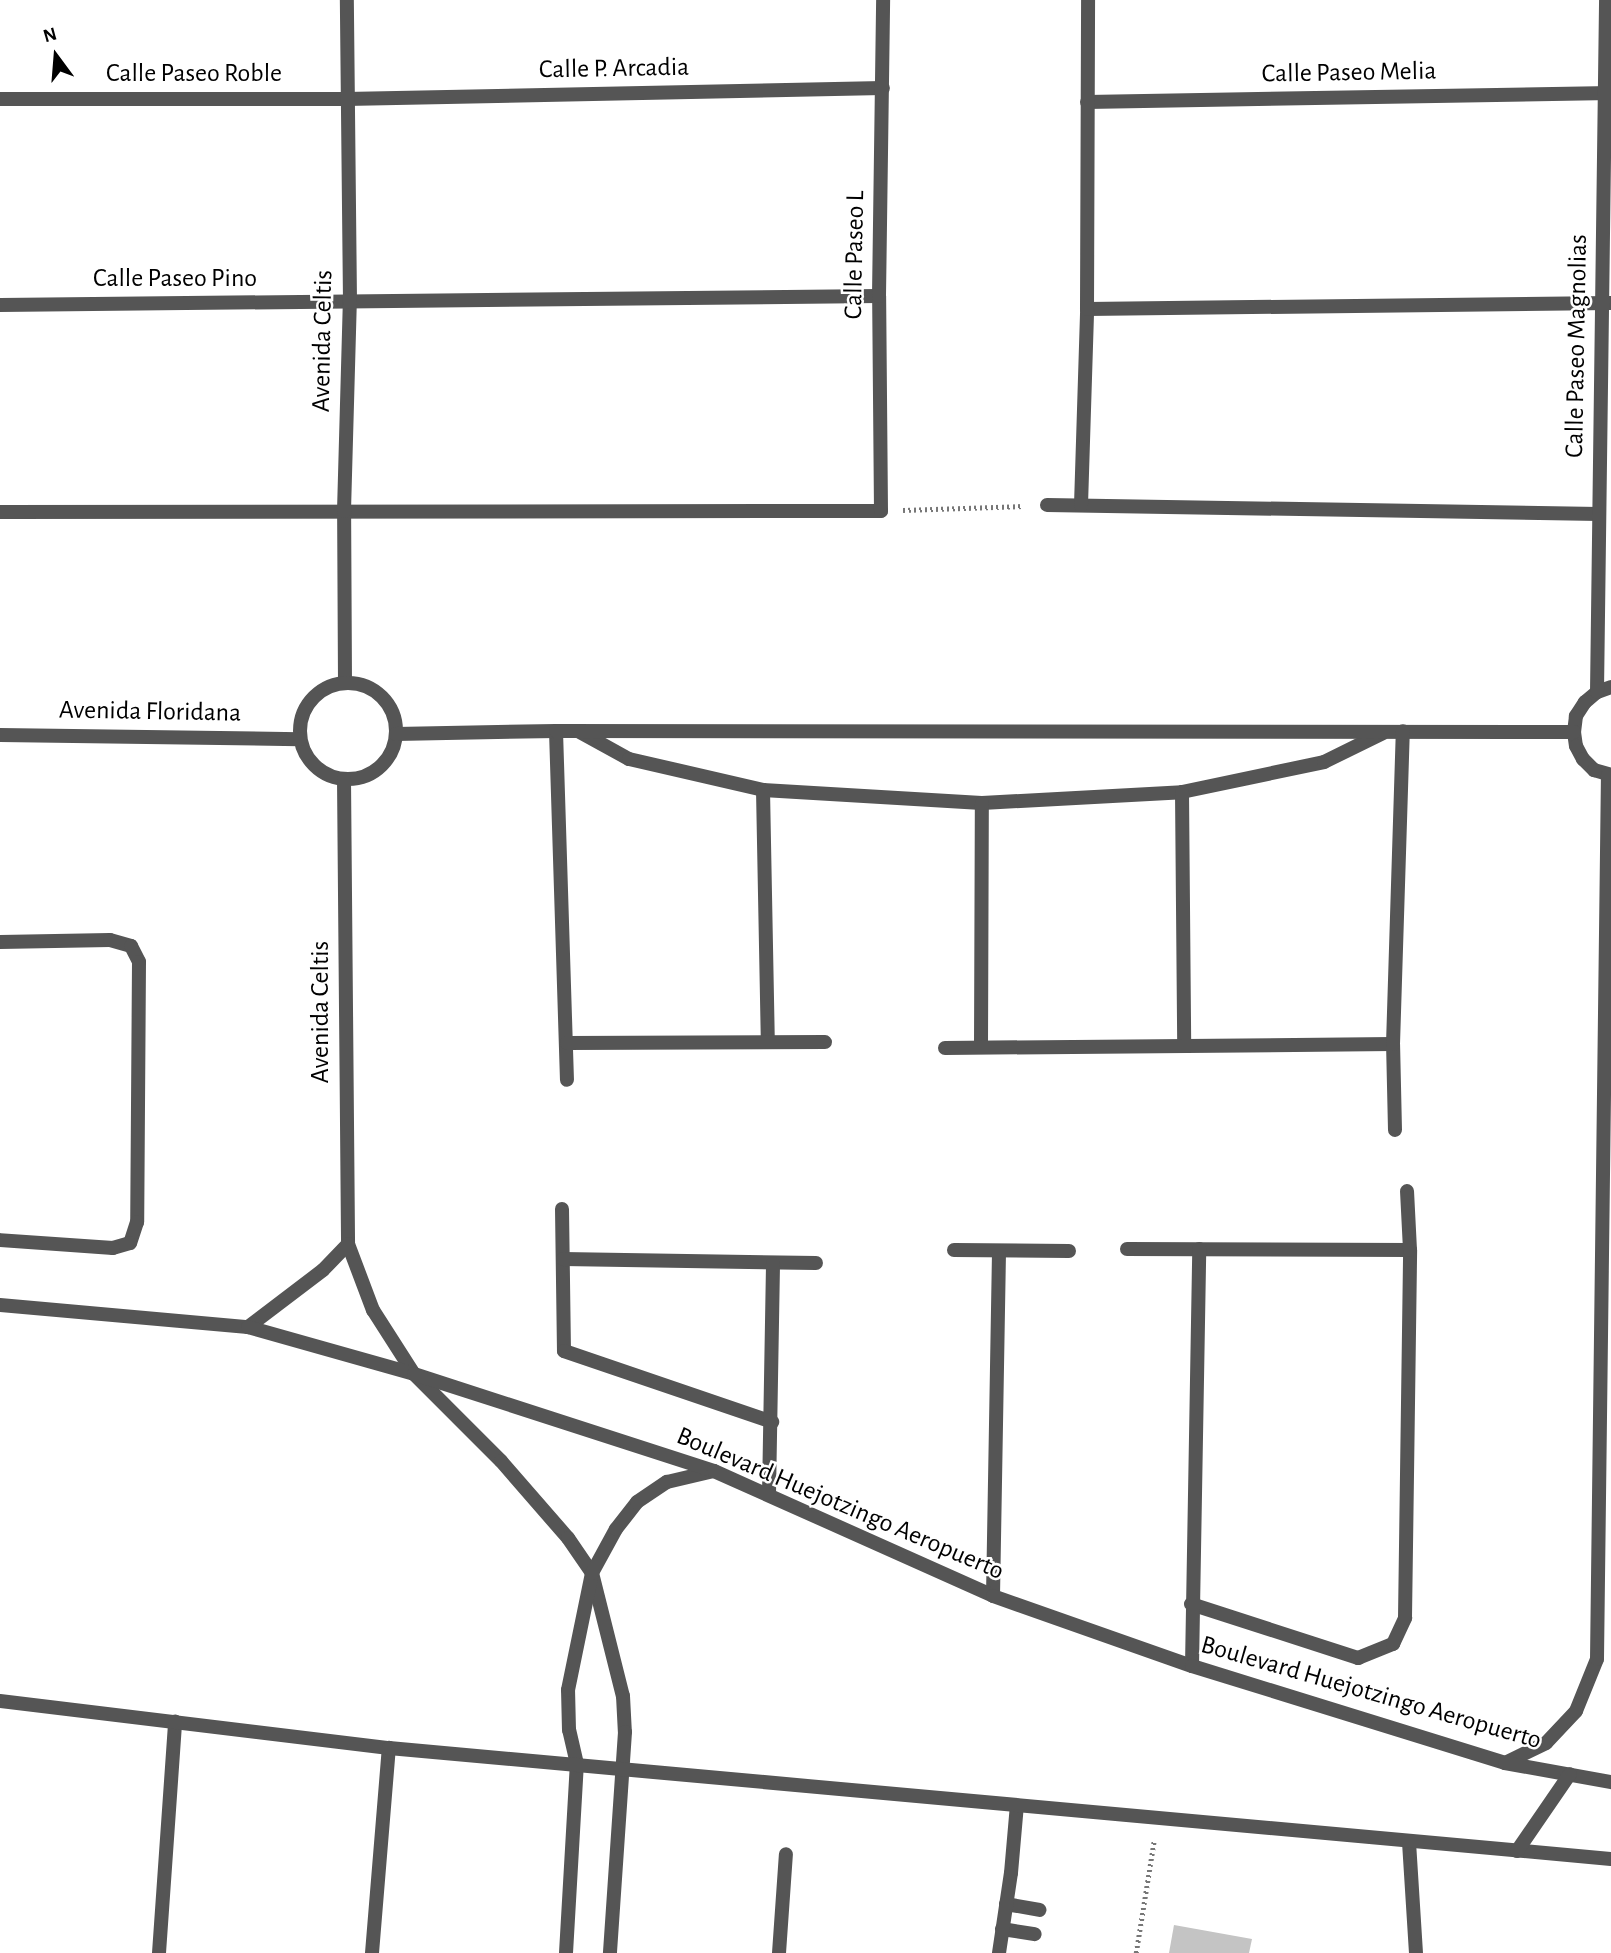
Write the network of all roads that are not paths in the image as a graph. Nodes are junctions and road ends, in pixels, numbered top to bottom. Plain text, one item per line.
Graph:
1 (347, 0) edge
2 (883, 0) edge
3 (1088, 0) edge
4 (1606, 0) edge
5 (883, 88) junction
6 (1608, 93) edge
7 (0, 99) edge
8 (346, 99) junction
9 (1087, 102) junction
10 (878, 296) junction
11 (350, 302) junction
12 (1606, 303) edge
13 (0, 304) edge
14 (1087, 309) junction
15 (1047, 505) road end
16 (1081, 505) junction
17 (344, 511) junction
18 (0, 512) edge
19 (1599, 514) junction
20 (345, 682) junction
21 (1604, 690) edge
22 (556, 731) junction
23 (579, 731) junction
24 (1387, 731) junction
25 (1403, 731) junction
26 (1574, 732) junction
27 (396, 734) junction
28 (0, 735) edge
29 (300, 739) junction
30 (1609, 775) edge
31 (344, 779) junction
32 (763, 790) junction
33 (1182, 792) junction
34 (982, 803) junction
35 (0, 942) edge
36 (768, 1042) junction
37 (825, 1042) dead end
38 (567, 1043) junction
39 (1394, 1044) junction
40 (1184, 1045) junction
41 (981, 1046) junction
42 (945, 1048) dead end
43 (567, 1080) dead end
44 (1395, 1130) dead end
45 (1407, 1191) dead end
46 (562, 1209) dead end
47 (0, 1240) edge
48 (348, 1244) junction
49 (1127, 1249) dead end
50 (1199, 1249) junction
51 (954, 1250) dead end
52 (1410, 1250) junction
53 (999, 1251) junction
54 (1069, 1251) dead end
55 (563, 1259) junction
56 (816, 1263) dead end
57 (772, 1264) junction
58 (0, 1305) edge
59 (248, 1327) junction
60 (414, 1374) junction
61 (772, 1422) junction
62 (714, 1471) junction
63 (769, 1494) junction
64 (592, 1573) junction
65 (993, 1595) junction
66 (1191, 1604) junction
67 (1192, 1666) junction
68 (0, 1701) edge
69 (174, 1723) junction
70 (389, 1748) junction
71 (1506, 1763) junction
72 (577, 1765) junction
73 (621, 1768) junction
74 (1570, 1774) junction
75 (1611, 1782) edge
76 (1017, 1805) junction
77 (1409, 1842) junction
78 (1517, 1852) junction
79 (786, 1854) dead end
80 (1611, 1859) edge
81 (1006, 1904) junction
82 (1039, 1910) dead end
83 (1002, 1929) junction
84 (1035, 1934) dead end
85 (159, 1953) edge
86 (372, 1953) edge
87 (566, 1953) edge
88 (610, 1953) edge
89 (779, 1953) edge
90 (999, 1953) edge
91 (1416, 1953) edge

1 - 8 street, Avenida Celtis
2 - 5 street, Calle Paseo L
3 - 9 street
4 - 6 street, Calle Paseo Magnolias
5 - 8 street, Calle P. Arcadia
5 - 10 street, Calle Paseo L
6 - 9 street, Calle Paseo Melia
6 - 12 street, Calle Paseo Magnolias
7 - 8 street, Calle Paseo Roble
8 - 11 street, Avenida Celtis
9 - 14 street
10 - 11 street, Calle Paseo Pino
10 - 17 street, Calle Paseo L
11 - 13 street, Calle Paseo Pino
11 - 17 street, Avenida Celtis
12 - 14 street
12 - 19 street, Calle Paseo Magnolias
14 - 16 street
15 - 16 street
16 - 19 street
17 - 18 street
17 - 20 street, Avenida Celtis
19 - 21 street, Calle Paseo Magnolias
20 - 27 street
20 - 29 street
21 - 26 street
22 - 23 street
22 - 27 street
22 - 38 street
23 - 24 street
23 - 32 street
24 - 25 street
24 - 33 street
25 - 26 street
25 - 39 street
26 - 30 street
27 - 31 street
28 - 29 street, Avenida Floridana
29 - 31 street
30 - 71 street
31 - 48 street, Avenida Celtis
32 - 34 street
32 - 36 street
33 - 34 street
33 - 40 street
34 - 41 street
35 - 47 street
36 - 37 street
36 - 38 street
38 - 43 street
39 - 40 street
39 - 44 street
40 - 41 street
41 - 42 street
45 - 52 street
46 - 55 street
48 - 59 street
48 - 60 street
49 - 50 street
50 - 52 street
50 - 66 street
51 - 53 street
52 - 66 street
53 - 54 street
53 - 65 street
55 - 57 street
55 - 61 street
56 - 57 street
57 - 61 street
58 - 59 street, Boulevard Huejotzingo Aeropuerto
59 - 60 street, Boulevard Huejotzingo Aeropuerto
60 - 62 street, Boulevard Huejotzingo Aeropuerto
60 - 64 street
61 - 63 street
62 - 63 street, Boulevard Huejotzingo Aeropuerto
62 - 64 street
63 - 65 street, Boulevard Huejotzingo Aeropuerto
64 - 72 street
64 - 73 street
65 - 67 street, Boulevard Huejotzingo Aeropuerto
66 - 67 street
67 - 71 street, Boulevard Huejotzingo Aeropuerto
68 - 69 street
69 - 70 street
69 - 85 street
70 - 72 street
70 - 86 street
71 - 74 street, Boulevard Huejotzingo Aeropuerto
72 - 73 street
72 - 87 street
73 - 76 street
73 - 88 street
74 - 75 street, Boulevard Huejotzingo Aeropuerto
74 - 78 street
76 - 77 street
76 - 81 street
77 - 78 street
77 - 91 street
78 - 80 street
79 - 89 street
81 - 82 street
81 - 83 street
83 - 84 street
83 - 90 street

